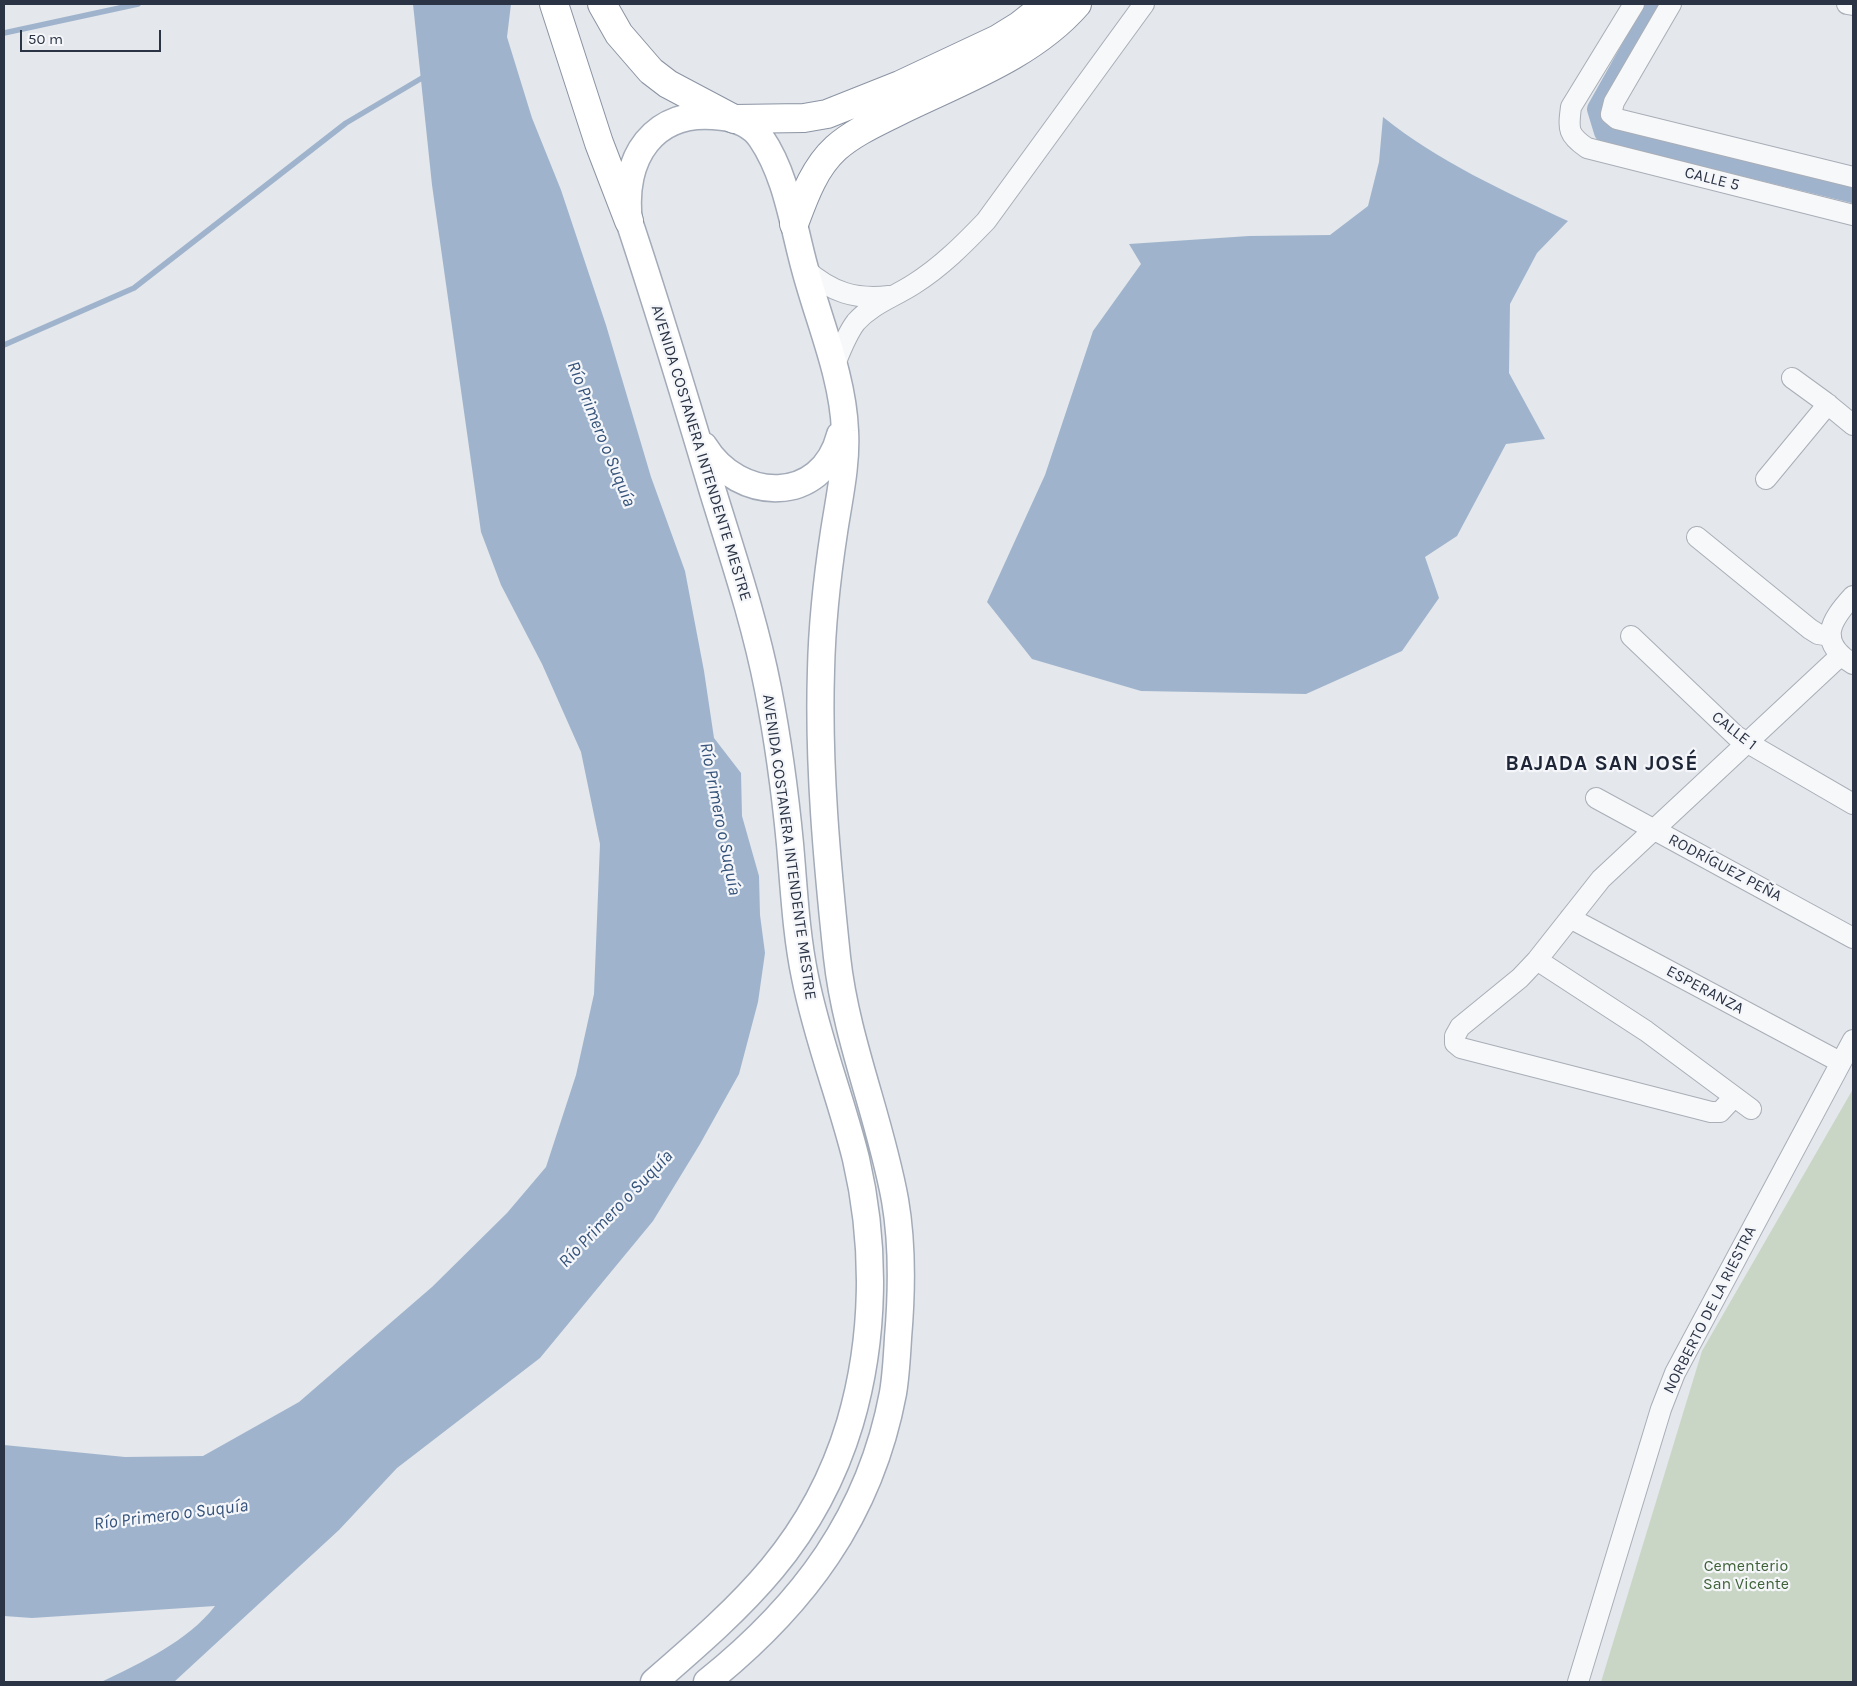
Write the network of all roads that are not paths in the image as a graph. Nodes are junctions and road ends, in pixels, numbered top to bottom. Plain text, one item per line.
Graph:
1 (554, 4) edge
2 (602, 4) edge
3 (1047, 4) edge
4 (1077, 4) edge
5 (1144, 4) edge
6 (1634, 4) edge
7 (1671, 4) edge
8 (1847, 4) edge
9 (1853, 5) edge
10 (734, 119) junction
11 (1853, 177) edge
12 (1853, 215) edge
13 (629, 221) junction
14 (794, 224) junction
15 (805, 269) junction
16 (891, 296) junction
17 (834, 367) junction
18 (1792, 378) dead end
19 (1828, 404) junction
20 (843, 412) junction
21 (1853, 425) edge
22 (696, 431) junction
23 (1766, 479) dead end
24 (1697, 537) dead end
25 (1853, 596) edge
26 (1631, 636) dead end
27 (1831, 636) junction
28 (1847, 660) edge
29 (1747, 744) junction
30 (1596, 798) dead end
31 (1853, 804) edge
32 (1656, 831) junction
33 (1570, 918) junction
34 (1853, 938) edge
35 (1536, 960) junction
36 (1853, 1040) edge
37 (1840, 1062) junction
38 (1734, 1097) junction
39 (1751, 1109) dead end
40 (654, 1682) edge
41 (708, 1682) edge
42 (1578, 1682) edge

1 - 13 highway
2 - 10 highway
3 - 10 highway
4 - 14 highway
5 - 16 street
6 - 12 street, CALLE 5
7 - 11 street
8 - 9 street
10 - 13 main road, AVENIDA COSTANERA INTENDENTE MESTRE
10 - 14 main road, AVENIDA COSTANERA INTENDENTE MESTRE
13 - 22 main road, AVENIDA COSTANERA INTENDENTE MESTRE
14 - 15 main road, AVENIDA COSTANERA INTENDENTE MESTRE
15 - 16 street
15 - 17 main road, AVENIDA COSTANERA INTENDENTE MESTRE
16 - 17 street
17 - 20 main road, AVENIDA COSTANERA INTENDENTE MESTRE
18 - 19 street
19 - 21 street
19 - 23 street
20 - 22 main road
20 - 41 main road, AVENIDA COSTANERA INTENDENTE MESTRE
22 - 40 main road, AVENIDA COSTANERA INTENDENTE MESTRE
24 - 27 street
25 - 27 street
26 - 29 street, CALLE 1
27 - 28 street
28 - 29 street
29 - 31 street, CALLE 1
29 - 32 street
30 - 32 street, RODRÍGUEZ PEÑA
32 - 33 street
32 - 34 street, RODRÍGUEZ PEÑA
33 - 35 street
33 - 37 street, ESPERANZA
35 - 38 street
35 - 38 street
36 - 37 street, NORBERTO DE LA RIESTRA
37 - 42 street, NORBERTO DE LA RIESTRA
38 - 39 street

